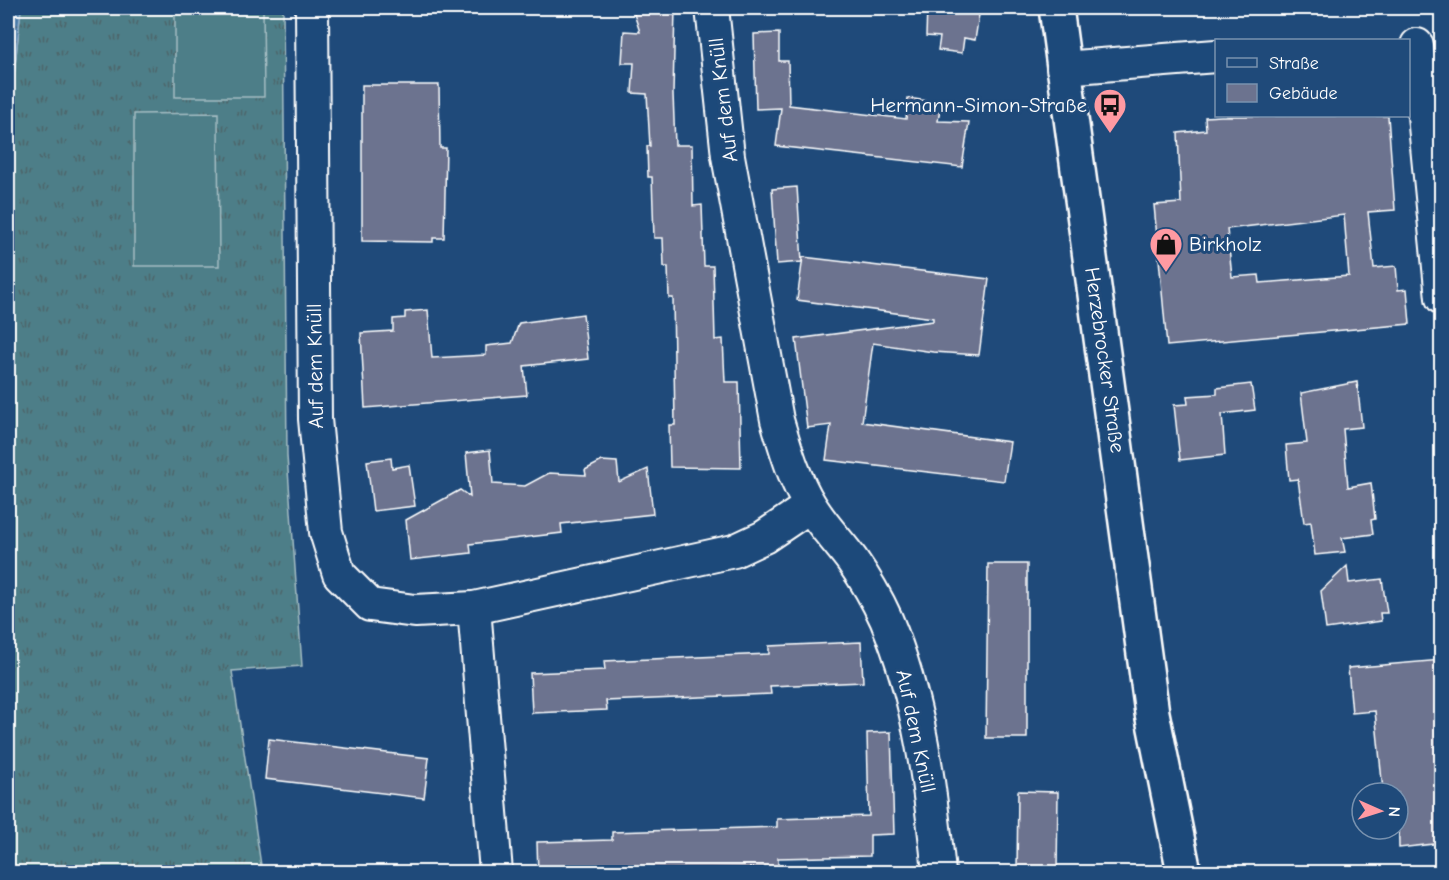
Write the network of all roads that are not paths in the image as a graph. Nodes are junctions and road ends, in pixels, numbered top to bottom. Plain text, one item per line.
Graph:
1 (312, 8) edge
2 (712, 8) edge
3 (1056, 8) edge
4 (1422, 45) edge
5 (1215, 56) edge
6 (1063, 68) junction
7 (1442, 298) edge
8 (810, 506) junction
9 (474, 609) junction
10 (1152, 713) junction
11 (496, 873) edge
12 (939, 873) edge
13 (1160, 873) edge
14 (1184, 873) edge

1 - 9 street, Auf dem Knüll
2 - 8 street, Auf dem Knüll
3 - 6 main road, Herzebrocker Straße
4 - 7 street
5 - 6 street
6 - 10 main road, Herzebrocker Straße
8 - 9 street, Auf dem Knüll
8 - 12 street, Auf dem Knüll
9 - 11 street
10 - 13 main road, Herzebrocker Straße
10 - 14 main road, Herzebrocker Straße

